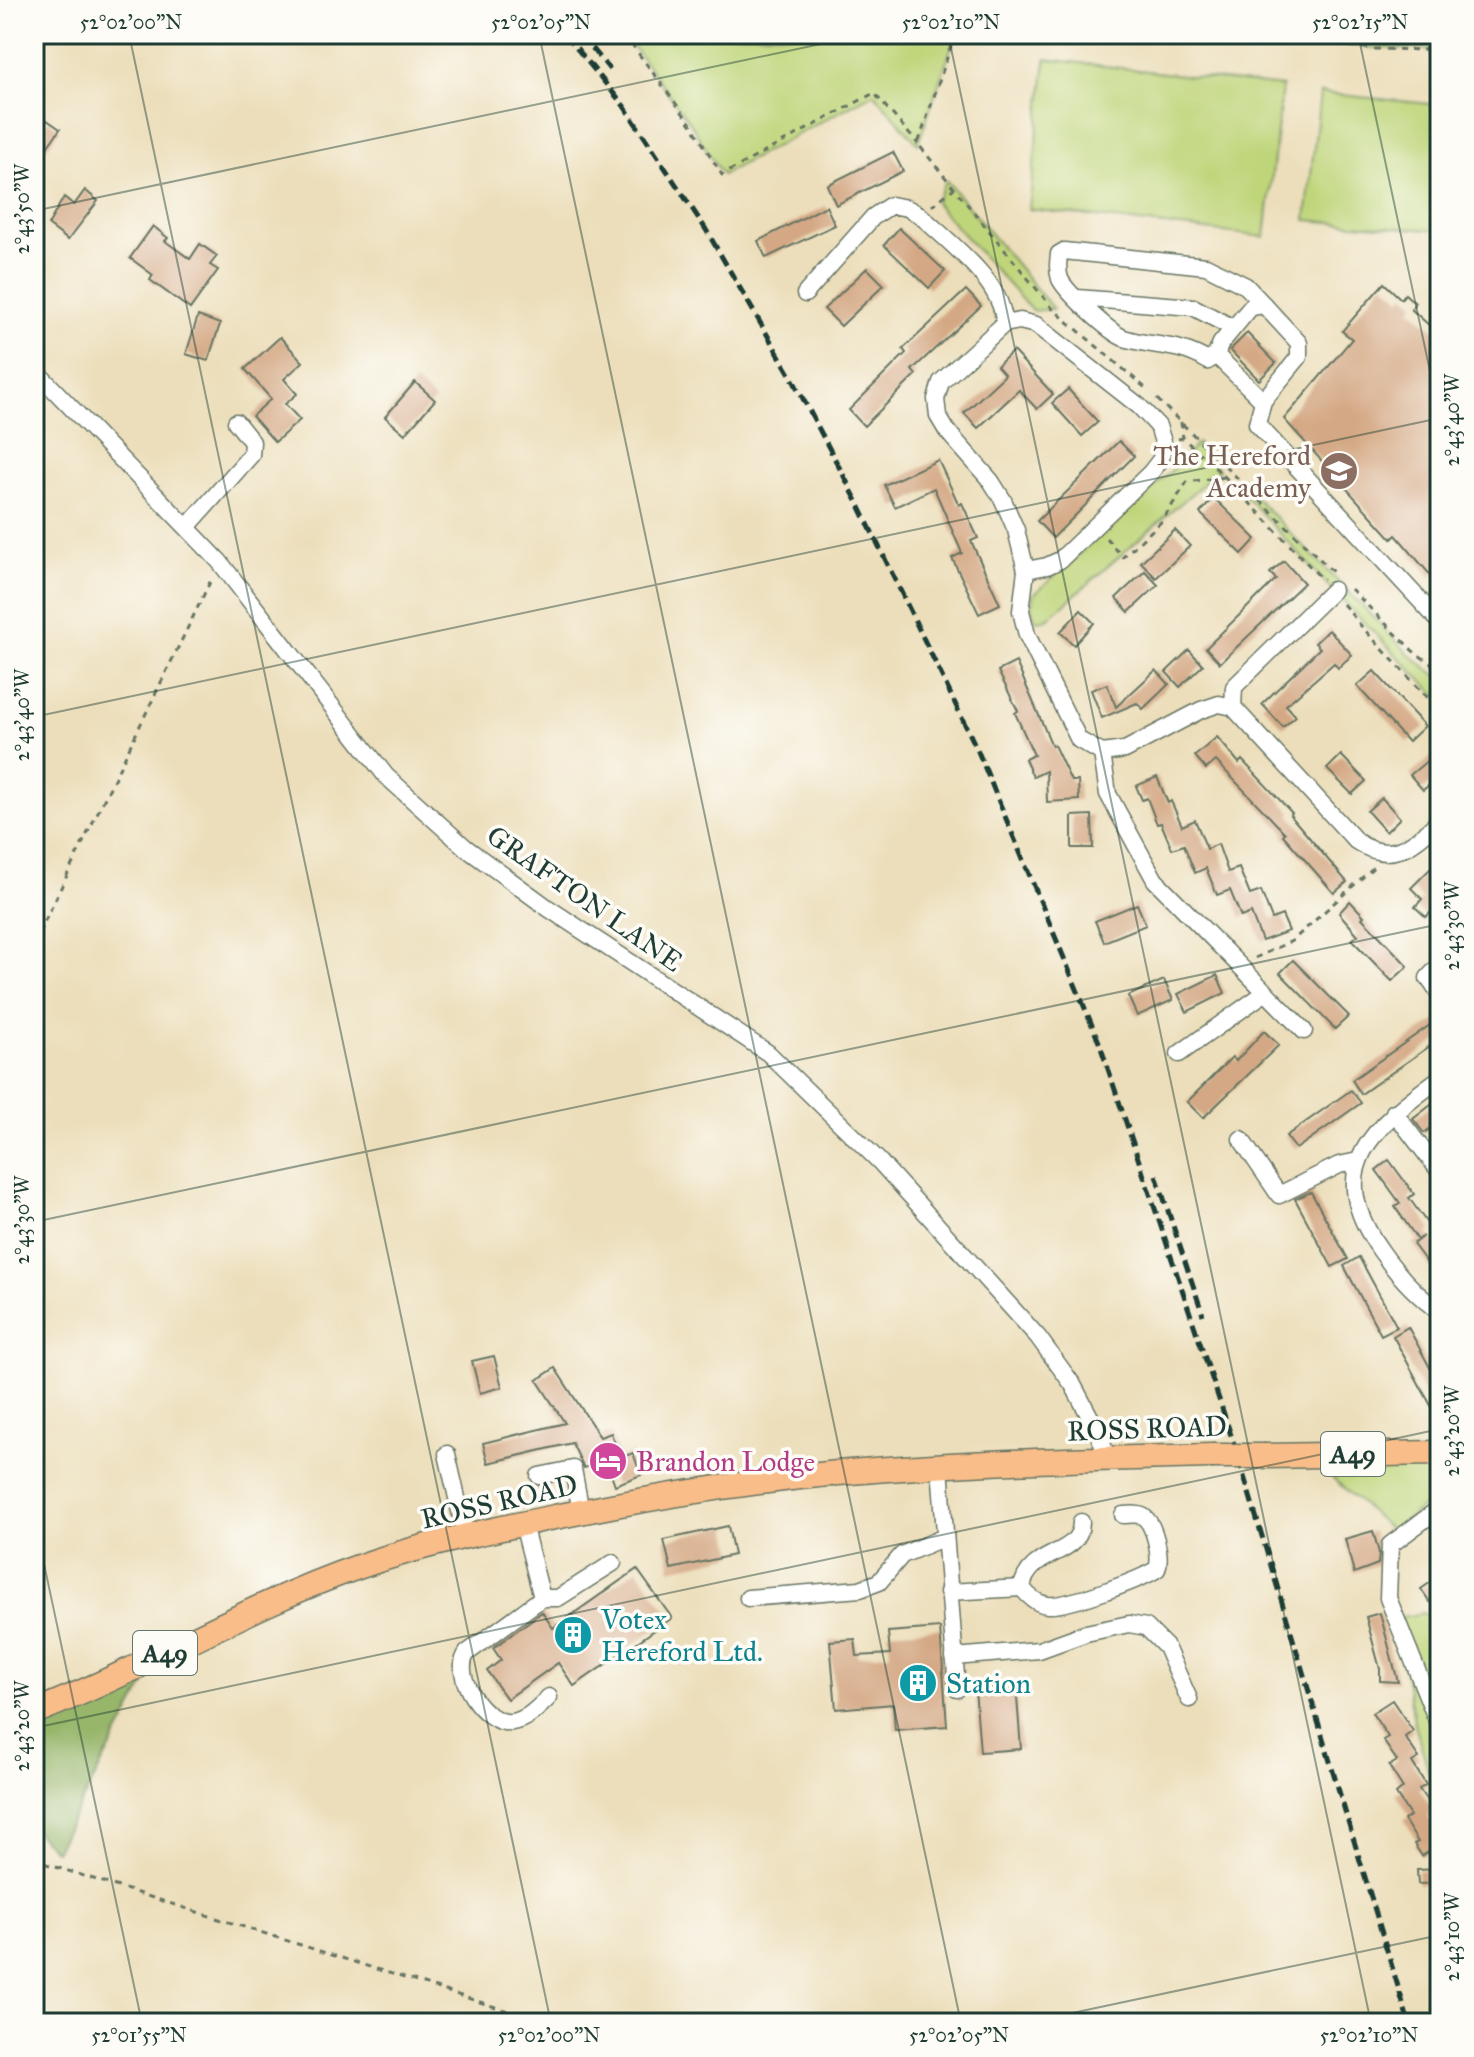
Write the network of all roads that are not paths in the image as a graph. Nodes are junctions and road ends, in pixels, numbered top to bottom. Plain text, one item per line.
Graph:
1 (805, 294) dead end
2 (1077, 298) junction
3 (1264, 305) junction
4 (1004, 324) junction
5 (1233, 328) junction
6 (1216, 355) junction
7 (34, 369) edge
8 (1263, 401) junction
9 (236, 422) dead end
10 (188, 526) junction
11 (1026, 570) junction
12 (1338, 583) road end
13 (1440, 622) edge
14 (1233, 707) junction
15 (1102, 753) junction
16 (1440, 820) edge
17 (1440, 965) edge
18 (1266, 992) junction
19 (1440, 994) edge
20 (1304, 1031) dead end
21 (1179, 1054) dead end
22 (1440, 1078) edge
23 (1394, 1112) junction
24 (1241, 1139) dead end
25 (1358, 1161) junction
26 (1440, 1172) edge
27 (1440, 1312) edge
28 (1440, 1453) edge
29 (447, 1454) dead end
30 (1108, 1459) junction
31 (940, 1467) junction
32 (539, 1476) dead end
33 (1440, 1508) edge
34 (581, 1512) junction
35 (1123, 1515) dead end
36 (1081, 1522) dead end
37 (523, 1524) junction
38 (466, 1537) junction
39 (945, 1537) junction
40 (613, 1563) dead end
41 (1022, 1588) junction
42 (948, 1592) junction
43 (542, 1598) junction
44 (748, 1598) dead end
45 (954, 1657) junction
46 (957, 1689) dead end
47 (549, 1697) dead end
48 (1189, 1699) dead end
49 (34, 1712) edge
50 (1440, 1728) edge

1 - 4 street
2 - 3 street
2 - 5 street
2 - 6 street
3 - 5 street
3 - 8 street
4 - 11 street
4 - 11 street
5 - 6 street
6 - 8 street
7 - 10 street, GRAFTON LANE
8 - 13 street
9 - 10 street
10 - 30 street, GRAFTON LANE
11 - 15 street
12 - 14 street
14 - 15 street
14 - 16 street
15 - 18 street
17 - 19 street
18 - 20 street
18 - 21 street
22 - 23 street
23 - 25 street
23 - 26 street
24 - 25 street
25 - 27 street
28 - 30 highway, ROSS ROAD / A49, bridge
29 - 38 street
30 - 31 highway, ROSS ROAD / A49
31 - 34 highway, ROSS ROAD / A49
31 - 39 street
32 - 34 street
33 - 50 street
34 - 37 highway, ROSS ROAD / A49
35 - 41 street
36 - 41 street
37 - 38 highway, ROSS ROAD / A49
37 - 43 street
38 - 49 highway, ROSS ROAD / A49
39 - 42 street
39 - 44 street
40 - 43 street
41 - 42 street
42 - 45 street
43 - 47 street
45 - 46 street
45 - 48 street

